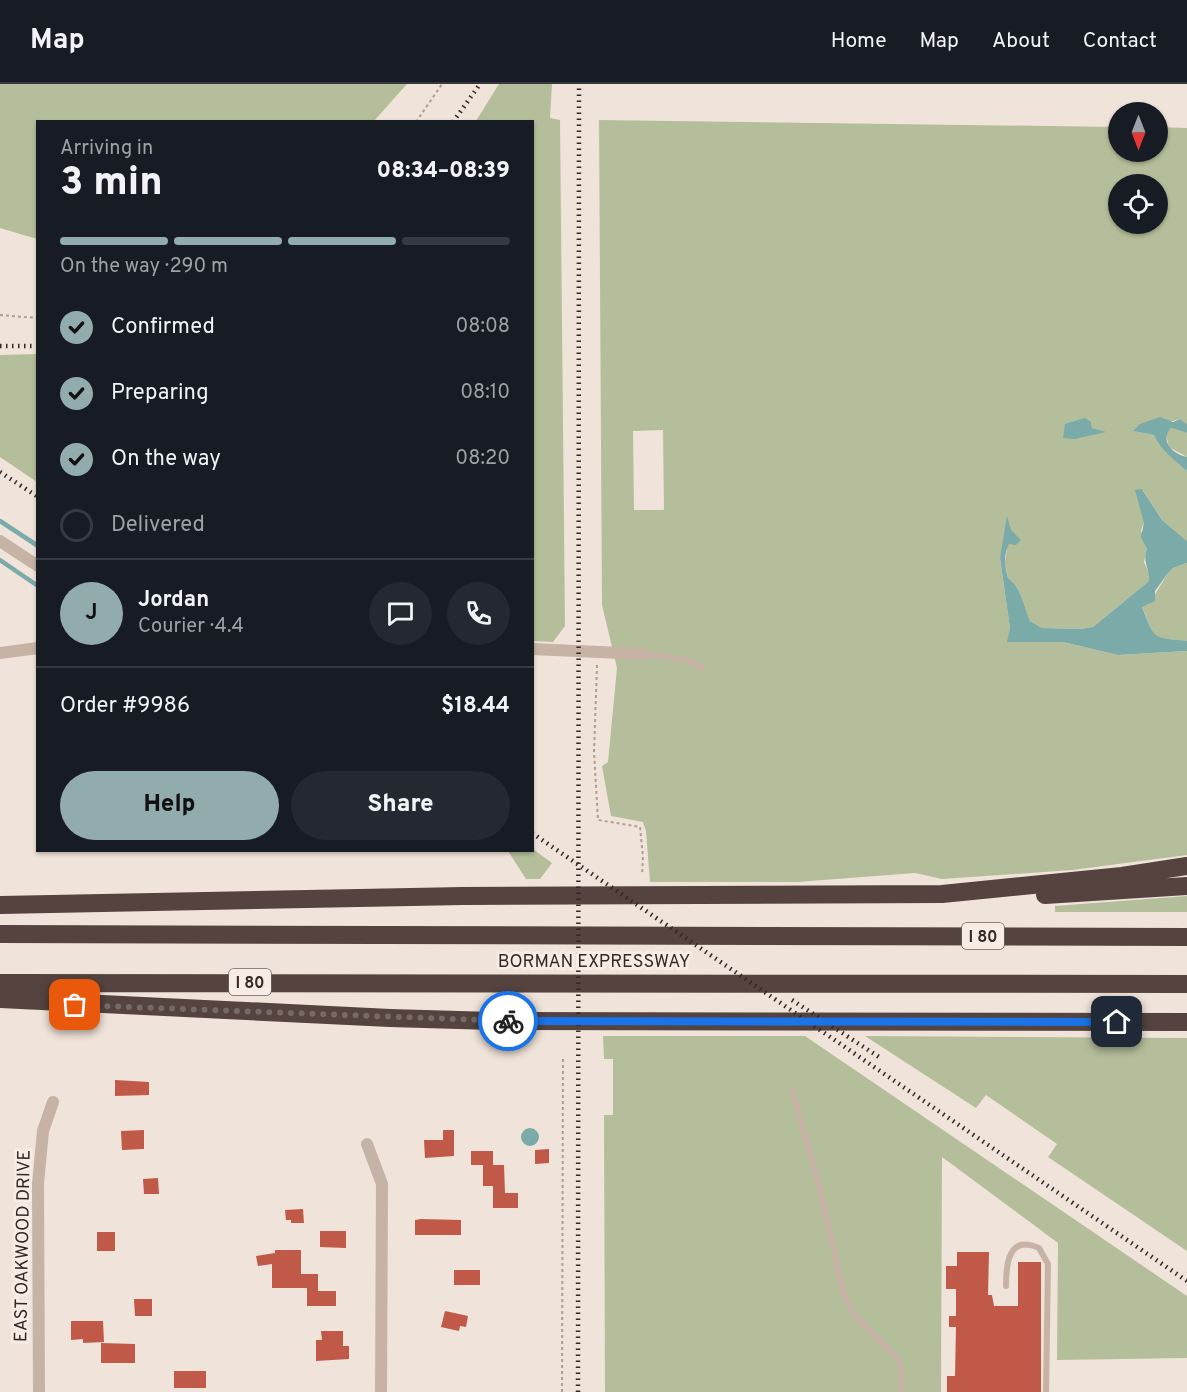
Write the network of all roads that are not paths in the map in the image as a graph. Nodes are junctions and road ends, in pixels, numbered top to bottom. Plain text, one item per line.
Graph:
1 (0, 541) edge
2 (36, 565) edge
3 (36, 648) edge
4 (534, 649) edge
5 (0, 653) edge
6 (644, 654) joint
7 (702, 668) dead end
8 (1187, 866) edge
9 (1187, 886) edge
10 (942, 894) junction
11 (0, 905) edge
12 (0, 934) edge
13 (1187, 937) edge
14 (0, 983) edge
15 (1187, 984) edge
16 (0, 999) edge
17 (1187, 1022) edge
18 (792, 1090) dead end
19 (54, 1102) dead end
20 (367, 1144) dead end
21 (1006, 1286) dead end
22 (39, 1392) edge
23 (381, 1392) edge
24 (902, 1392) edge
25 (1046, 1392) edge

1 - 2 street
3 - 5 street
4 - 6 street
6 - 7 lane
8 - 10 highway
9 - 10 highway
10 - 11 highway
12 - 13 highway, BORMAN EXPRESSWAY / I 80
14 - 15 highway, BORMAN EXPRESSWAY / I 80
16 - 17 highway
18 - 24 lane
19 - 22 street, EAST OAKWOOD DRIVE
20 - 23 street
21 - 25 lane

